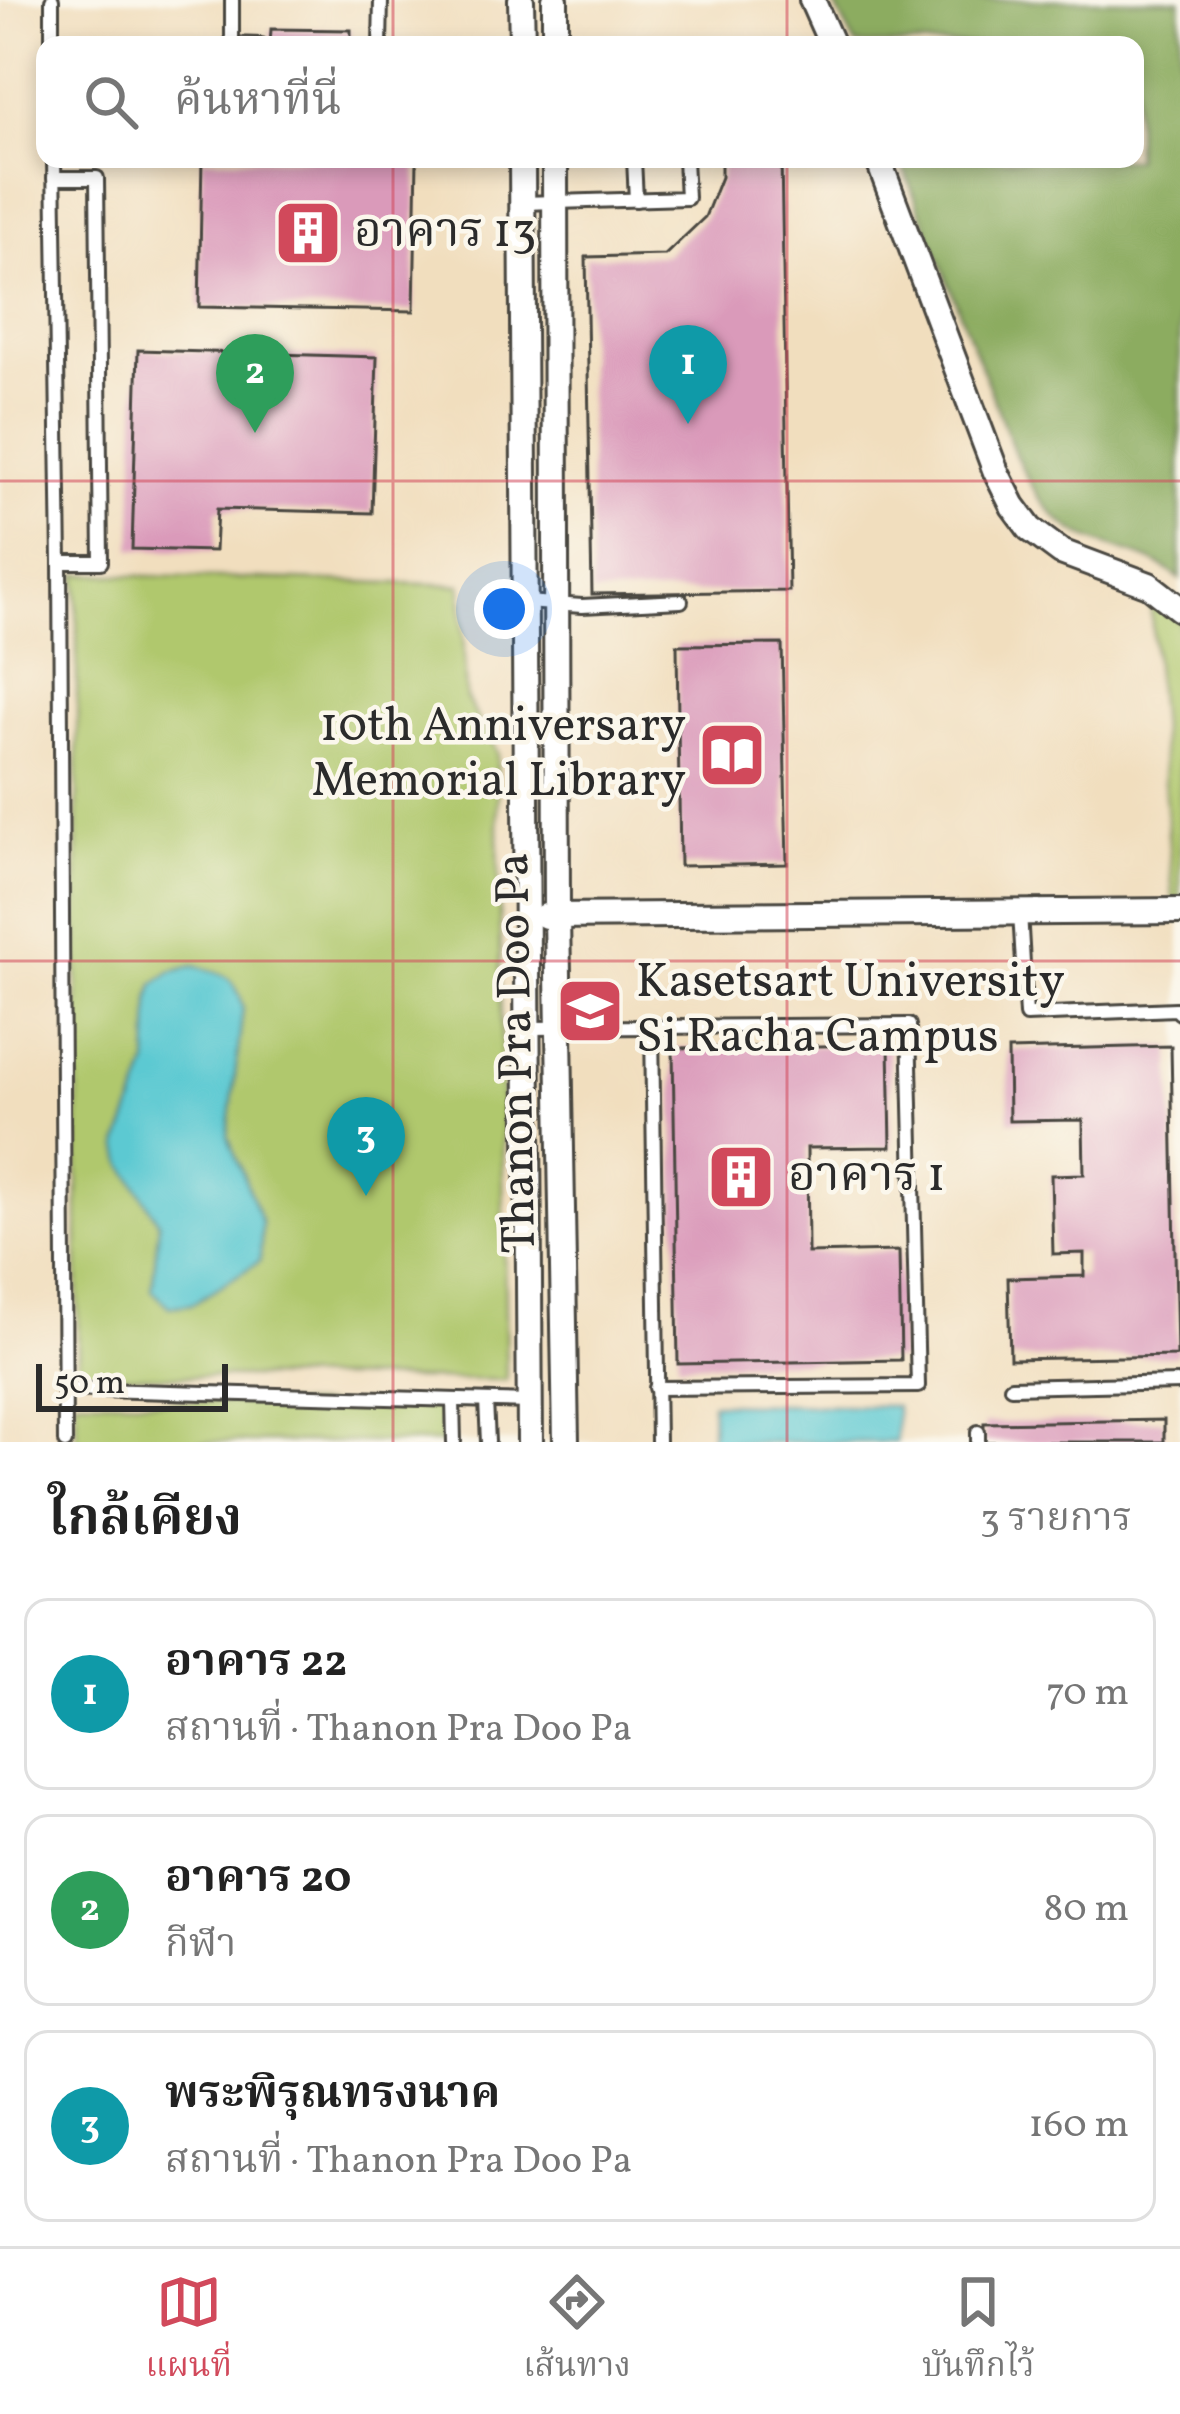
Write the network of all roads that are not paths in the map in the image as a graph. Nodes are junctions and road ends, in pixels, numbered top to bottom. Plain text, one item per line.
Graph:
1 (52, 0) edge
2 (232, 0) edge
3 (381, 0) edge
4 (521, 0) edge
5 (555, 0) edge
6 (812, 0) edge
7 (52, 36) edge
8 (232, 36) edge
9 (380, 36) edge
10 (522, 36) edge
11 (555, 36) edge
12 (828, 36) edge
13 (54, 168) edge
14 (523, 168) edge
15 (555, 168) edge
16 (634, 168) edge
17 (686, 168) edge
18 (881, 168) edge
19 (54, 178) junction
20 (635, 200) junction
21 (523, 203) junction
22 (555, 203) junction
23 (60, 562) junction
24 (526, 602) junction
25 (681, 602) dead end
26 (555, 604) junction
27 (1180, 609) edge
28 (1180, 911) edge
29 (1020, 912) junction
30 (528, 916) junction
31 (557, 916) junction
32 (1180, 1013) edge
33 (529, 1028) junction
34 (561, 1028) junction
35 (652, 1028) junction
36 (1180, 1383) edge
37 (1012, 1387) dead end
38 (656, 1388) junction
39 (63, 1389) junction
40 (452, 1400) junction
41 (486, 1401) junction
42 (530, 1402) junction
43 (65, 1442) edge
44 (454, 1442) edge
45 (488, 1442) edge
46 (530, 1442) edge
47 (566, 1442) edge
48 (658, 1442) edge

1 - 7 lane
2 - 8 lane
3 - 9 lane
4 - 10 street
5 - 11 street
6 - 12 street
13 - 19 lane
14 - 21 street, Thanon Pra Doo Pa
15 - 22 street, Thanon Pra Doo Pa
16 - 20 lane
17 - 20 lane
18 - 27 street
19 - 23 lane
19 - 23 lane
20 - 22 lane
21 - 22 lane
21 - 24 street, Thanon Pra Doo Pa
22 - 26 street, Thanon Pra Doo Pa
23 - 39 lane
24 - 26 lane
24 - 30 street, Thanon Pra Doo Pa
25 - 26 lane
26 - 31 street, Thanon Pra Doo Pa
28 - 29 street
29 - 31 street
29 - 32 lane
30 - 31 street
30 - 33 street, Thanon Pra Doo Pa
31 - 34 street, Thanon Pra Doo Pa
33 - 34 lane
33 - 42 street, Thanon Pra Doo Pa
34 - 35 lane
34 - 47 street, Thanon Pra Doo Pa
35 - 38 lane
35 - 38 lane
36 - 37 lane
38 - 48 lane
39 - 40 lane
39 - 43 lane
40 - 41 lane
40 - 44 lane
41 - 42 lane
41 - 45 lane
42 - 46 street, Thanon Pra Doo Pa

